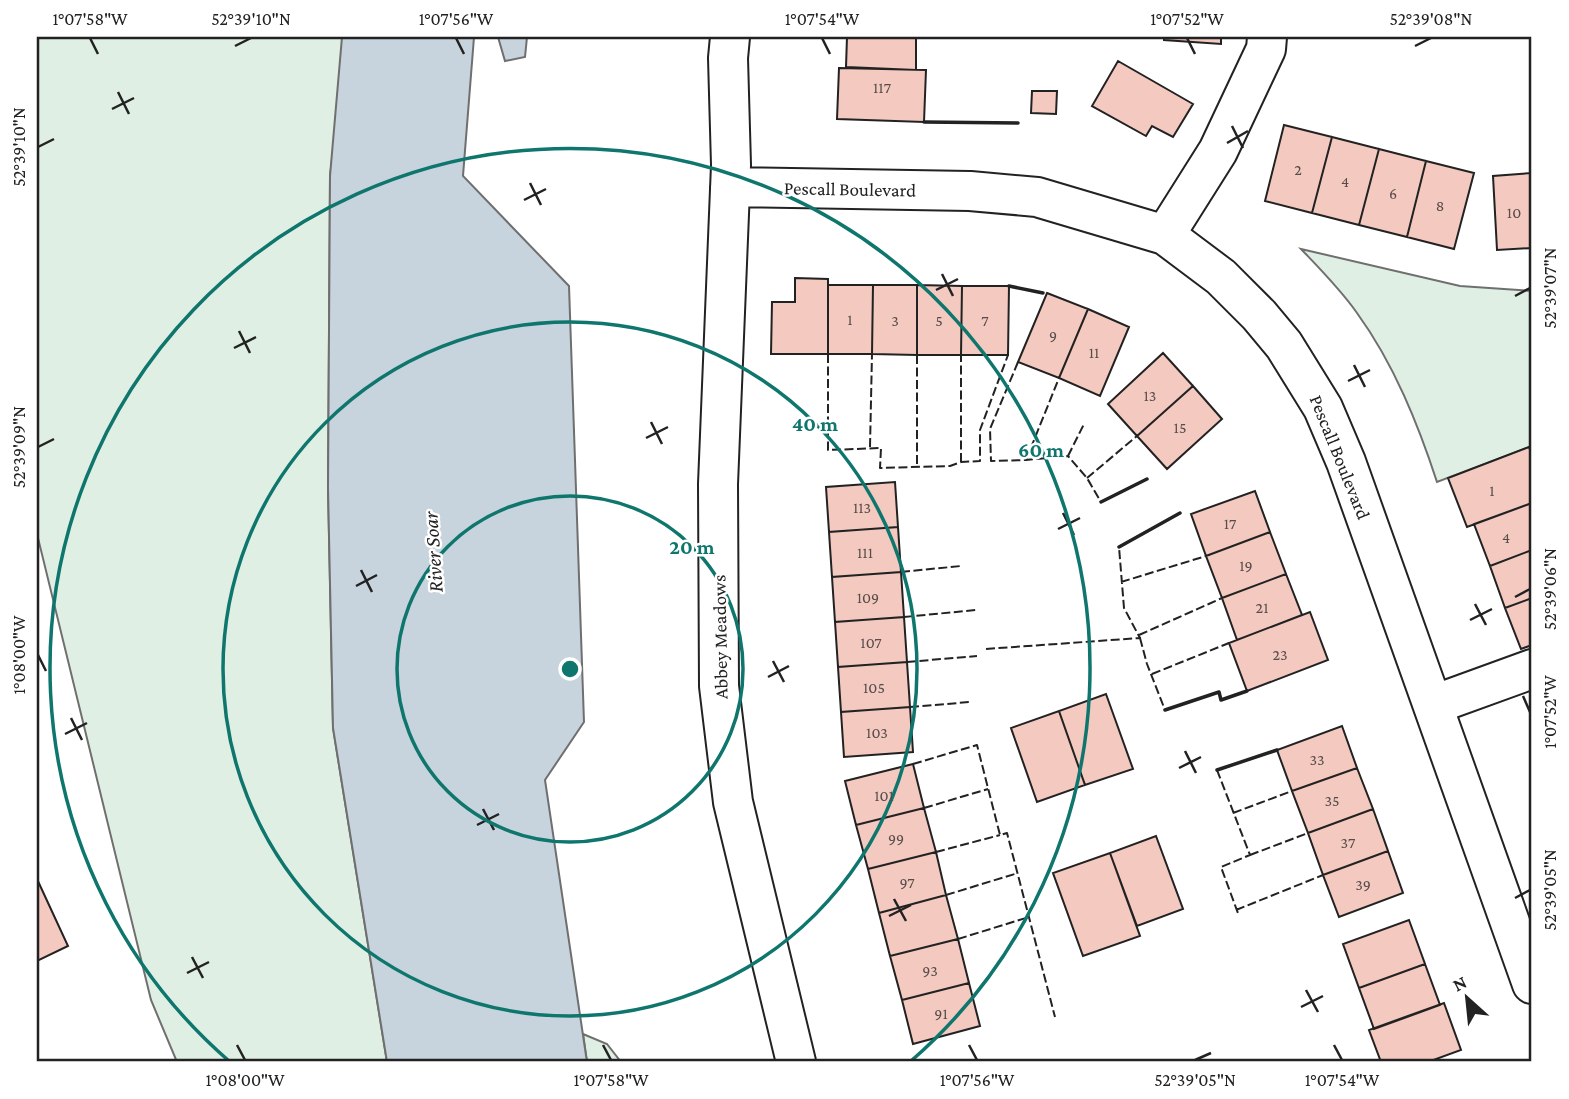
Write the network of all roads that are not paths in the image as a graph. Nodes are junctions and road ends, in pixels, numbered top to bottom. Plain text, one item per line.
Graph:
1 (730, 37) edge
2 (1268, 37) edge
3 (730, 187) junction
4 (1166, 234) junction
5 (1532, 669) edge
6 (1433, 705) junction
7 (1532, 984) edge
8 (796, 1062) edge

1 - 3 street, Abbey Meadows
2 - 4 street
3 - 4 street, Pescall Boulevard
3 - 8 street, Abbey Meadows
4 - 6 street, Pescall Boulevard
5 - 6 street
6 - 7 street, Pescall Boulevard

